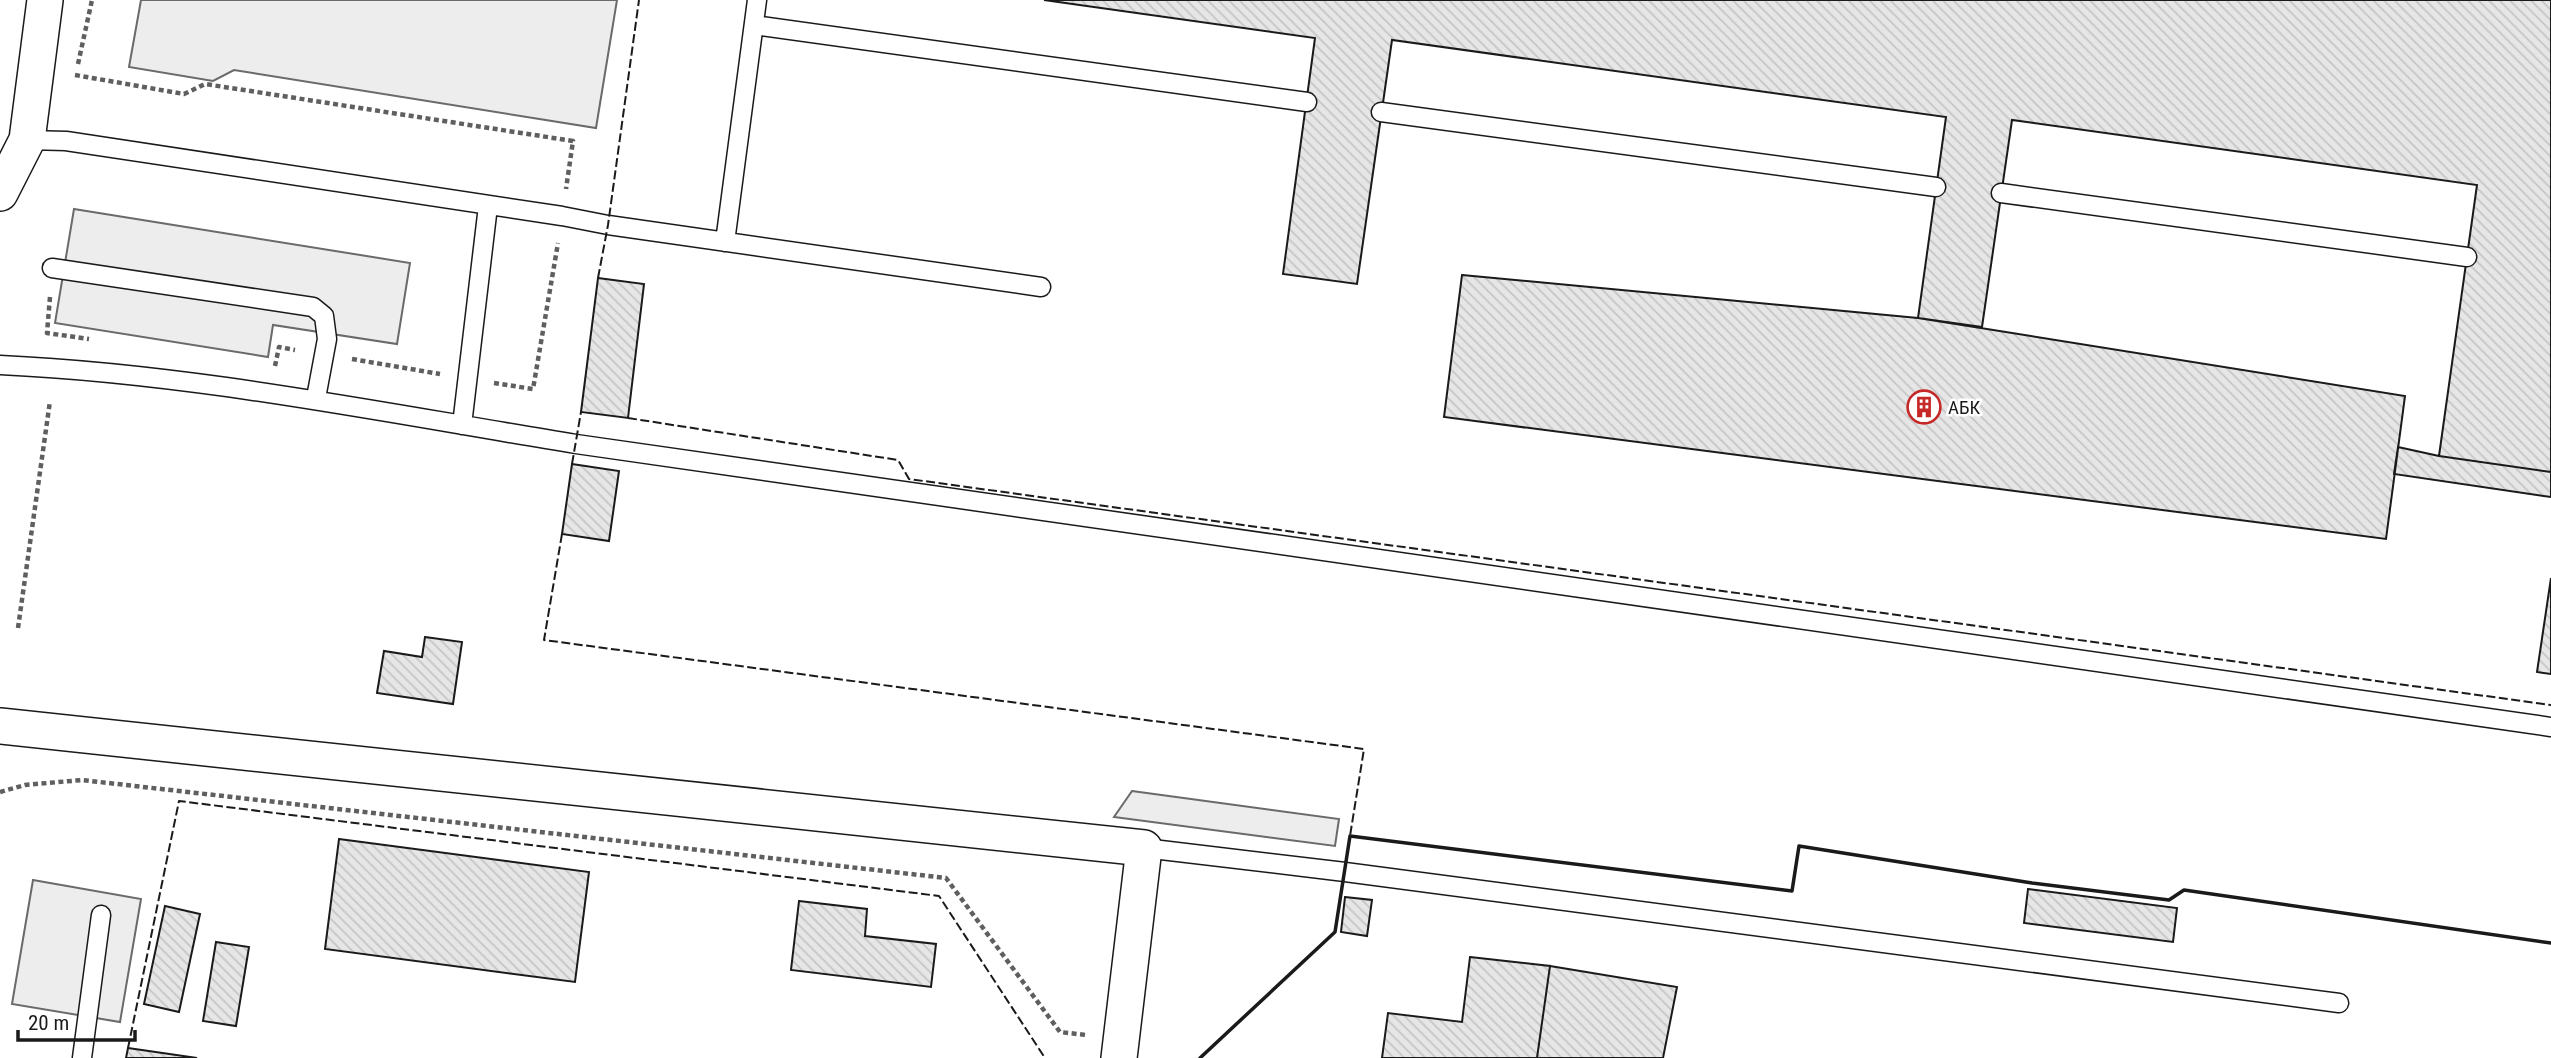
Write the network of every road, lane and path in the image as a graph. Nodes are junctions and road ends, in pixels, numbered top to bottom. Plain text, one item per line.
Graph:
1 (45, 0) edge
2 (92, 0) edge
3 (757, 0) edge
4 (754, 24) junction
5 (75, 75) junction
6 (1307, 102) dead end
7 (1381, 112) dead end
8 (27, 140) junction
9 (66, 141) junction
10 (1936, 187) dead end
11 (0, 193) edge
12 (2001, 193) dead end
13 (488, 206) junction
14 (562, 216) junction
15 (725, 242) junction
16 (2467, 257) dead end
17 (52, 268) joint
18 (1041, 287) dead end
19 (101, 341) dead end
20 (324, 355) junction
21 (0, 365) edge
22 (262, 365) dead end
23 (466, 378) junction
24 (316, 398) junction
25 (50, 401) dead end
26 (462, 425) junction
27 (18, 628) dead end
28 (0, 726) edge
29 (2551, 727) edge
30 (0, 792) edge
31 (1144, 848) junction
32 (101, 915) dead end
33 (2339, 1003) dead end
34 (1120, 1049) edge
35 (82, 1058) edge

1 - 8 street
2 - 5 path
3 - 4 lane
4 - 6 lane
4 - 15 lane
5 - 9 path
5 - 14 path
7 - 10 lane
8 - 9 lane
8 - 11 street
9 - 13 lane
12 - 16 lane
13 - 14 lane
13 - 23 lane
14 - 15 lane
14 - 23 path
15 - 18 lane
17 - 19 path
17 - 20 lane
20 - 22 path
20 - 23 path
20 - 24 lane
21 - 24 lane
23 - 26 lane
24 - 26 lane
25 - 27 path
26 - 29 lane
28 - 31 street
30 - 34 path
31 - 33 lane
31 - 34 street
32 - 35 lane

